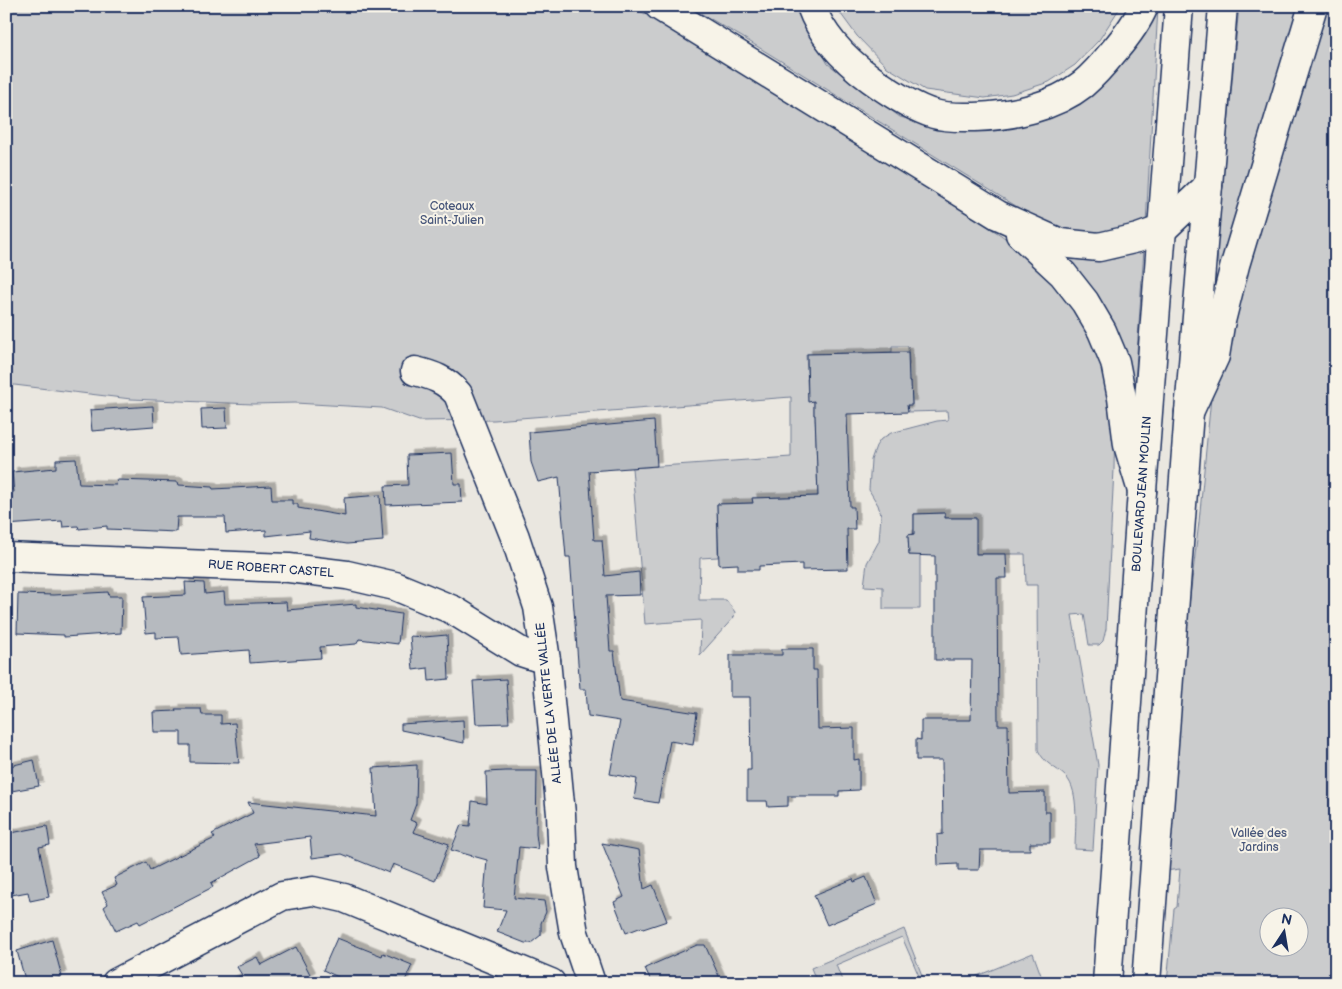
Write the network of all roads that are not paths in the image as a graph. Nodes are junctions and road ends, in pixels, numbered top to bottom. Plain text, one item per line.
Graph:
1 (659, 6) edge
2 (811, 6) edge
3 (1144, 6) edge
4 (1179, 6) edge
5 (1223, 6) edge
6 (1313, 6) edge
7 (1208, 186) junction
8 (998, 215) junction
9 (1163, 228) junction
10 (415, 371) dead end
11 (1189, 412) junction
12 (1142, 491) junction
13 (6, 557) edge
14 (546, 660) junction
15 (116, 983) edge
16 (551, 983) edge
17 (591, 983) edge
18 (1107, 983) edge
19 (1146, 983) edge

1 - 8 main road
2 - 3 main road
4 - 9 main road, BOULEVARD JEAN MOULIN
5 - 7 main road
6 - 11 main road
7 - 9 main road
7 - 11 main road
8 - 9 main road
8 - 12 main road
9 - 12 main road, BOULEVARD JEAN MOULIN
10 - 14 main road, ALLÉE DE LA VERTE VALLÉE
11 - 19 main road
12 - 18 main road, BOULEVARD JEAN MOULIN
13 - 14 main road, RUE ROBERT CASTEL
14 - 17 main road, ALLÉE DE LA VERTE VALLÉE
15 - 16 main road

